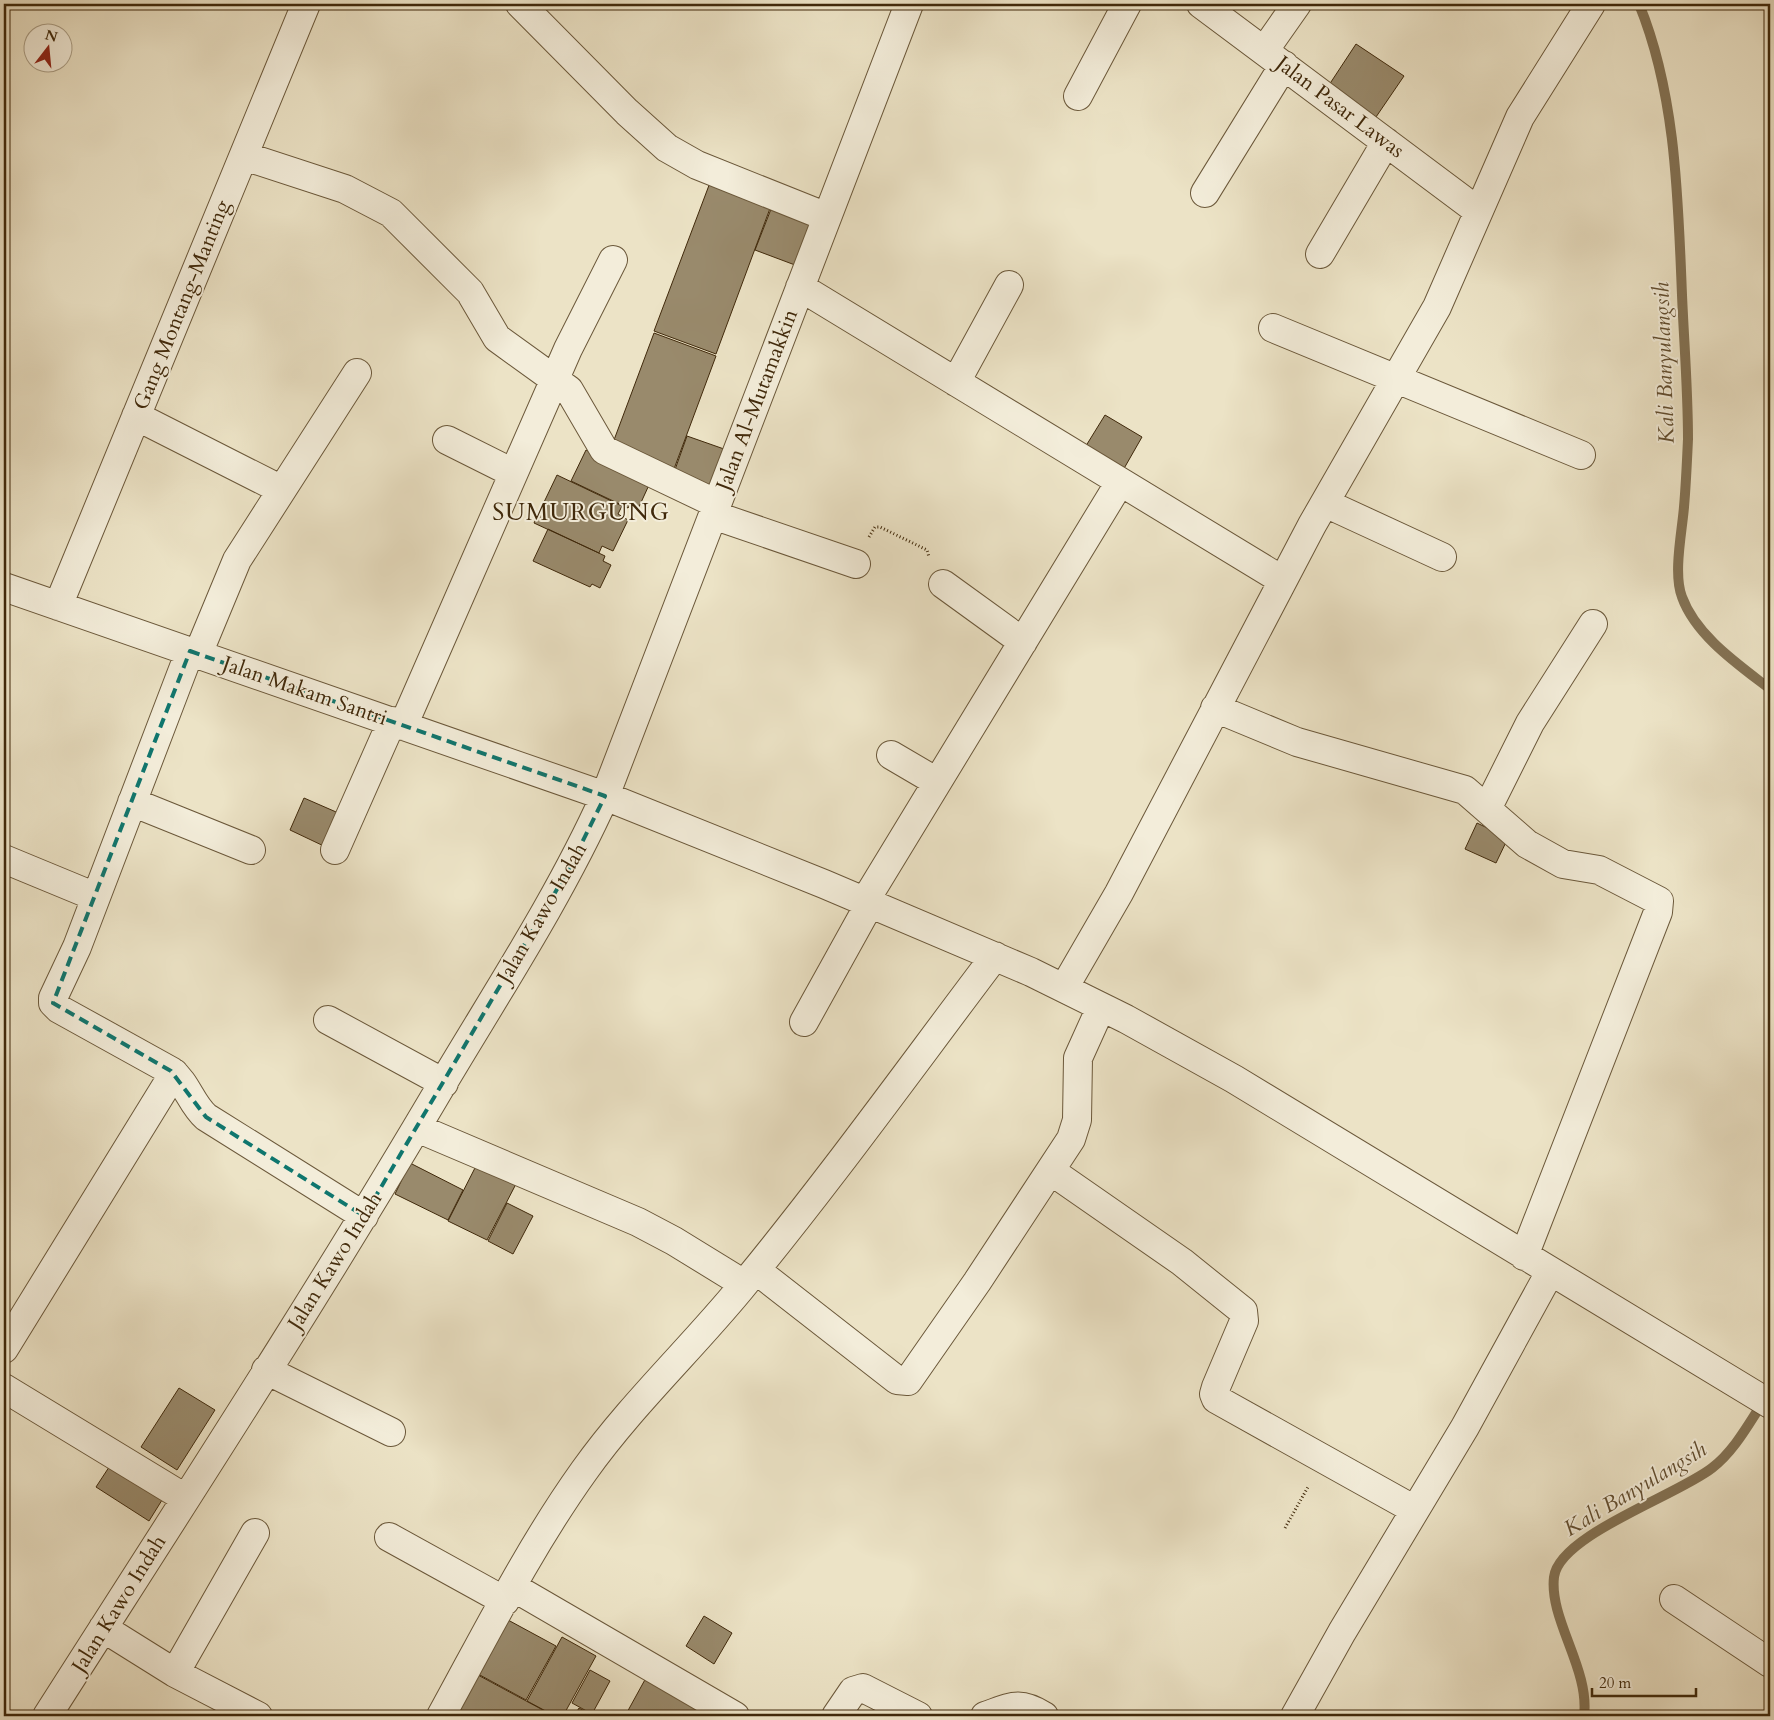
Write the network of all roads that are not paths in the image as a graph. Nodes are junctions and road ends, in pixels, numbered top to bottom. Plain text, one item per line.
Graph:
1 (306, 4) edge
2 (520, 4) edge
3 (909, 4) edge
4 (1127, 4) edge
5 (1201, 4) edge
6 (1297, 4) edge
7 (1590, 5) edge
8 (1274, 58) junction
9 (1078, 96) dead end
10 (1386, 142) junction
11 (244, 156) junction
12 (1205, 193) dead end
13 (1478, 211) junction
14 (827, 217) junction
15 (1320, 254) dead end
16 (613, 260) dead end
17 (1009, 285) dead end
18 (800, 287) junction
19 (1273, 328) dead end
20 (357, 372) dead end
21 (555, 379) junction
22 (1397, 379) junction
23 (956, 382) junction
24 (136, 416) junction
25 (447, 440) dead end
26 (1581, 455) dead end
27 (513, 473) junction
28 (1120, 482) junction
29 (282, 490) junction
30 (1326, 503) junction
31 (715, 510) junction
32 (1442, 557) dead end
33 (856, 564) road end
34 (1282, 580) junction
35 (943, 584) road end
36 (4, 588) edge
37 (58, 606) junction
38 (1593, 624) dead end
39 (1023, 642) junction
40 (194, 653) junction
41 (1215, 708) junction
42 (398, 724) junction
43 (891, 755) dead end
44 (937, 782) junction
45 (605, 796) junction
46 (132, 802) junction
47 (1487, 809) junction
48 (251, 850) dead end
49 (335, 850) dead end
50 (4, 859) edge
51 (96, 896) junction
52 (867, 902) junction
53 (995, 956) junction
54 (1064, 988) junction
55 (1101, 1006) junction
56 (328, 1020) dead end
57 (804, 1022) dead end
58 (174, 1073) junction
59 (444, 1083) junction
60 (417, 1128) junction
61 (1051, 1171) junction
62 (364, 1216) junction
63 (1524, 1256) junction
64 (1550, 1272) junction
65 (750, 1277) junction
66 (4, 1349) edge
67 (266, 1370) junction
68 (4, 1388) edge
69 (1770, 1404) edge
70 (391, 1432) dead end
71 (185, 1498) junction
72 (1415, 1510) junction
73 (255, 1533) dead end
74 (389, 1537) dead end
75 (509, 1594) junction
76 (1674, 1599) dead end
77 (103, 1628) junction
78 (1770, 1663) edge
79 (175, 1673) junction
80 (47, 1716) edge
81 (258, 1716) edge
82 (441, 1716) edge
83 (735, 1716) edge
84 (836, 1716) edge
85 (918, 1716) edge
86 (985, 1716) edge
87 (1044, 1716) edge
88 (1295, 1716) edge

1 - 11 street, Gang Montang-Manting
2 - 14 street
3 - 14 street, Jalan Al-Mutamakkin
4 - 9 street
5 - 8 street, Jalan Pasar Lawas
6 - 8 street
7 - 13 street
8 - 10 street, Jalan Pasar Lawas
8 - 12 street
10 - 13 street, Jalan Pasar Lawas
10 - 15 street
11 - 21 street
11 - 24 street, Gang Montang-Manting
13 - 22 street
14 - 18 street, Jalan Al-Mutamakkin
16 - 21 street
17 - 23 street
18 - 23 street
18 - 31 street, Jalan Al-Mutamakkin
19 - 22 street
20 - 29 street
21 - 27 street
21 - 31 street
22 - 26 street
22 - 30 street
23 - 28 street
24 - 29 street
24 - 37 street, Gang Montang-Manting
25 - 27 street
27 - 42 street
28 - 34 street
28 - 39 street
29 - 40 street
30 - 32 street
30 - 34 street
31 - 33 street
31 - 45 street, Jalan Al-Mutamakkin
34 - 41 street
35 - 39 street
36 - 37 street, Jalan Makam Santri
37 - 40 street, Jalan Makam Santri
38 - 47 street
39 - 44 street
40 - 42 street, Jalan Makam Santri
40 - 46 street
41 - 47 street
41 - 54 street
42 - 45 street, Jalan Makam Santri
42 - 49 street
43 - 44 street
44 - 52 street
45 - 52 street, Jalan Makam Santri
45 - 59 street, Jalan Kawo Indah
46 - 48 street
46 - 51 street
47 - 63 street
50 - 51 street
51 - 58 street
52 - 53 street, Jalan Makam Santri
52 - 57 street
53 - 54 street, Jalan Makam Santri
53 - 65 street
54 - 55 street, Jalan Makam Santri
55 - 61 street
55 - 63 street, Jalan Makam Santri
56 - 59 street
58 - 62 street
58 - 66 street
59 - 60 street, Jalan Kawo Indah
60 - 62 street, Jalan Kawo Indah
60 - 65 street
61 - 65 street
61 - 72 street
62 - 67 street, Jalan Kawo Indah
63 - 64 street, Jalan Makam Santri
64 - 69 street, Jalan Makam Santri
64 - 72 street
65 - 75 street
67 - 70 street
67 - 71 street, Jalan Kawo Indah
68 - 71 street
71 - 77 street, Jalan Kawo Indah
72 - 88 street
73 - 79 street
74 - 75 street
75 - 82 street
75 - 83 street
76 - 78 street
77 - 79 street
77 - 80 street, Jalan Kawo Indah
79 - 81 street
84 - 85 street
86 - 87 street

